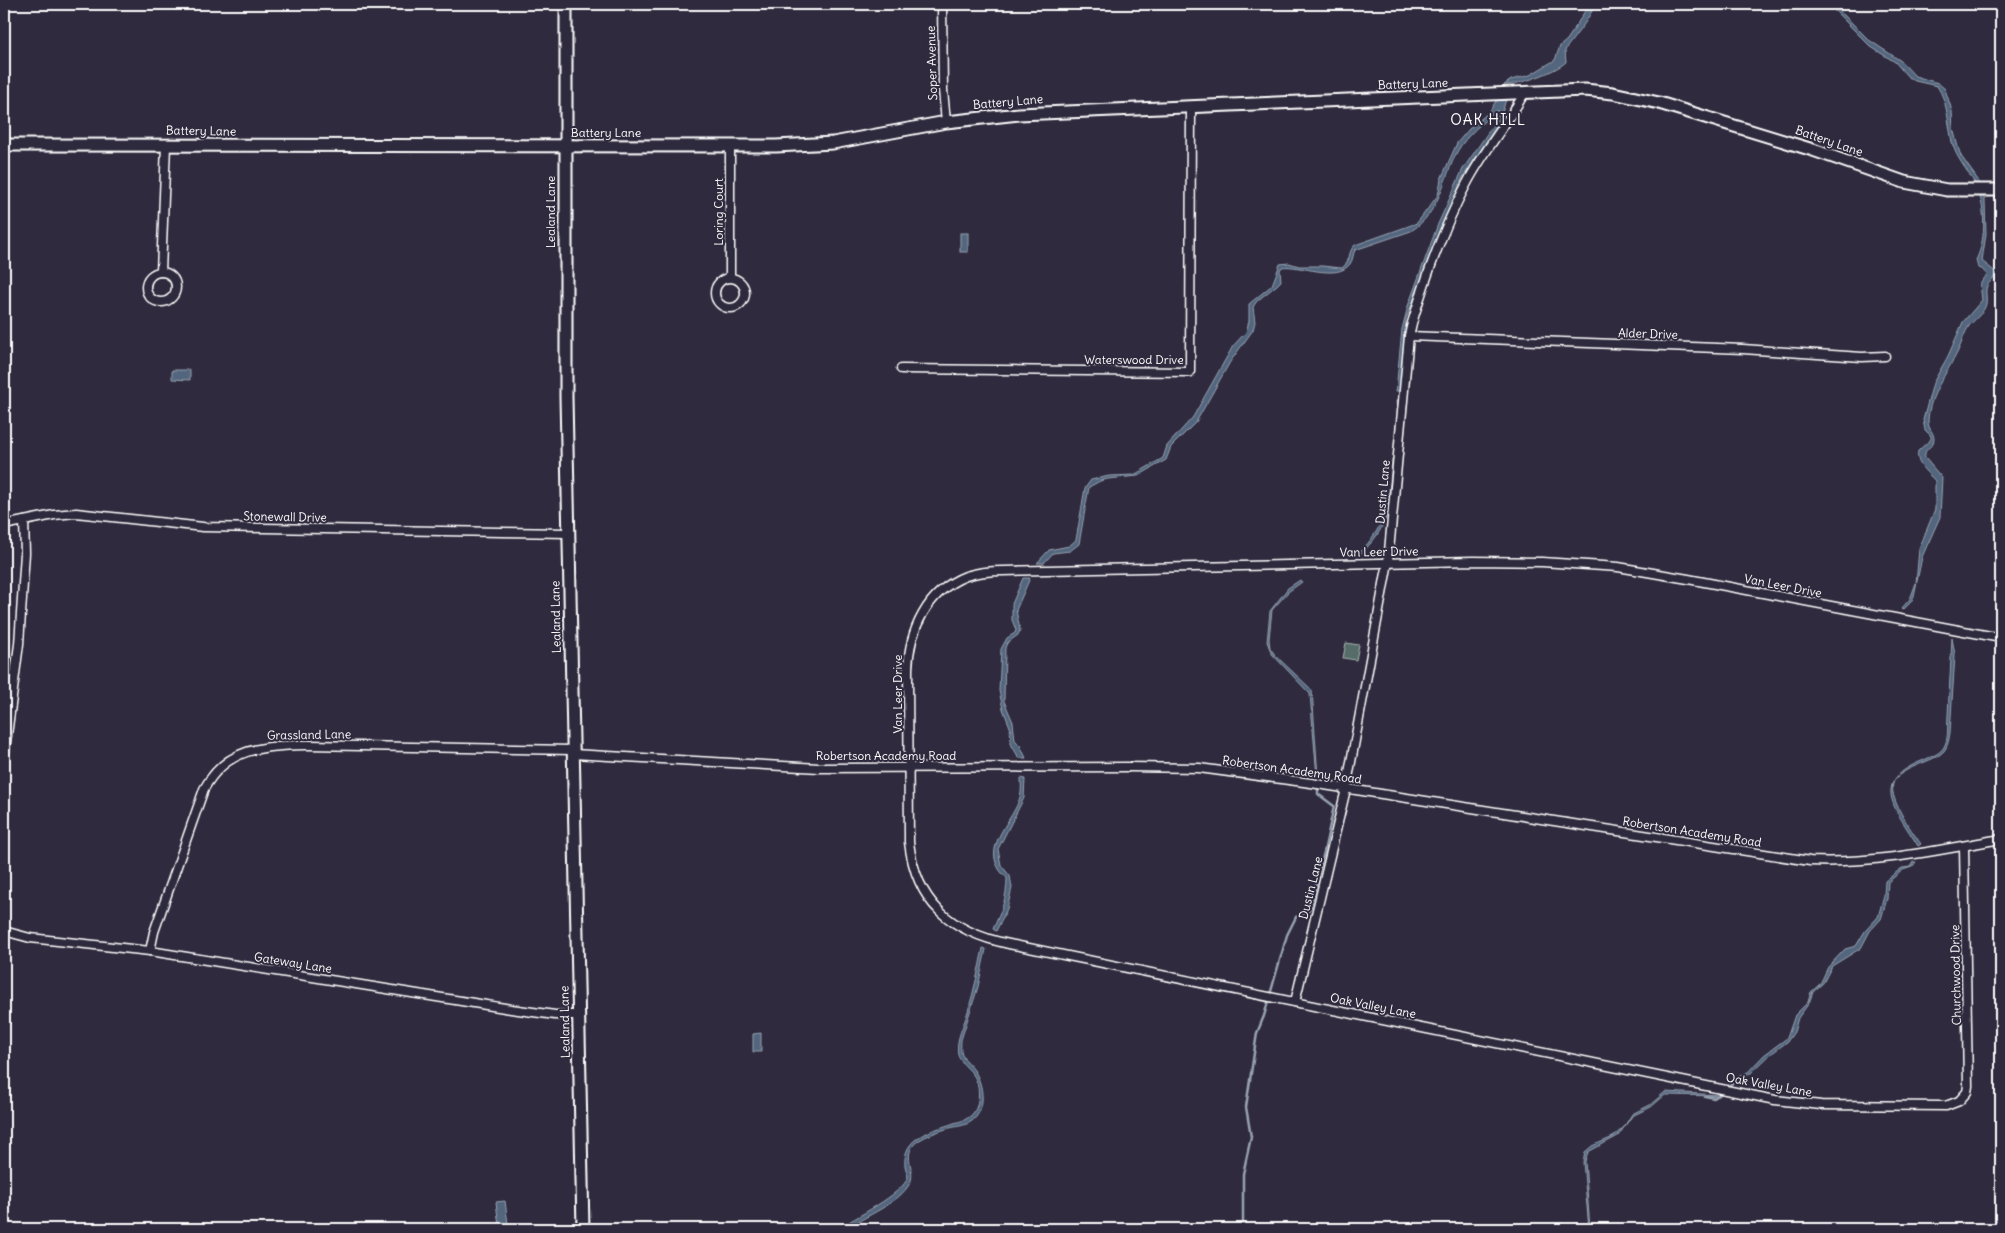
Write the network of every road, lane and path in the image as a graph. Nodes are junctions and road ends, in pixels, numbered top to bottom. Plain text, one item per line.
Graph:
1 (566, 4) edge
2 (942, 4) edge
3 (1525, 92) junction
4 (1191, 106) junction
5 (946, 122) junction
6 (4, 144) edge
7 (166, 145) junction
8 (730, 146) junction
9 (565, 147) junction
10 (2001, 190) edge
11 (162, 272) dead end
12 (730, 277) junction
13 (1409, 336) junction
14 (1885, 356) dead end
15 (901, 370) dead end
16 (24, 521) junction
17 (4, 525) edge
18 (568, 534) junction
19 (1388, 562) junction
20 (2001, 638) edge
21 (572, 752) junction
22 (4, 758) edge
23 (909, 768) junction
24 (1346, 789) junction
25 (2001, 839) edge
26 (1964, 846) junction
27 (4, 931) edge
28 (150, 951) junction
29 (1295, 1002) junction
30 (579, 1015) junction
31 (1959, 1102) joint
32 (584, 1229) edge

1 - 9 main road, Lealand Lane
2 - 5 street, Soper Avenue
3 - 4 main road, Battery Lane
3 - 10 main road, Battery Lane
3 - 13 street, Dustin Lane
4 - 5 main road, Battery Lane
4 - 15 street, Waterswood Drive
5 - 8 main road, Battery Lane
6 - 7 main road, Battery Lane
7 - 9 main road, Battery Lane
7 - 11 street
8 - 9 main road, Battery Lane
8 - 12 street, Loring Court
9 - 18 main road, Lealand Lane
12 - 12 street
13 - 14 street, Alder Drive
13 - 19 street, Dustin Lane
16 - 17 street, Stonewall Drive
16 - 18 street, Stonewall Drive
16 - 22 street
18 - 21 main road, Lealand Lane
19 - 20 street, Van Leer Drive
19 - 23 street, Van Leer Drive
19 - 24 street, Dustin Lane
21 - 23 street, Robertson Academy Road
21 - 28 street, Grassland Lane
21 - 30 main road, Lealand Lane
23 - 24 street, Robertson Academy Road
23 - 29 street, Oak Valley Lane
24 - 26 street, Robertson Academy Road
24 - 29 street, Dustin Lane
25 - 26 street, Robertson Academy Road
26 - 31 street, Churchwood Drive
27 - 28 street, Gateway Lane
28 - 30 street, Gateway Lane
29 - 31 street, Oak Valley Lane
30 - 32 main road, Lealand Lane

